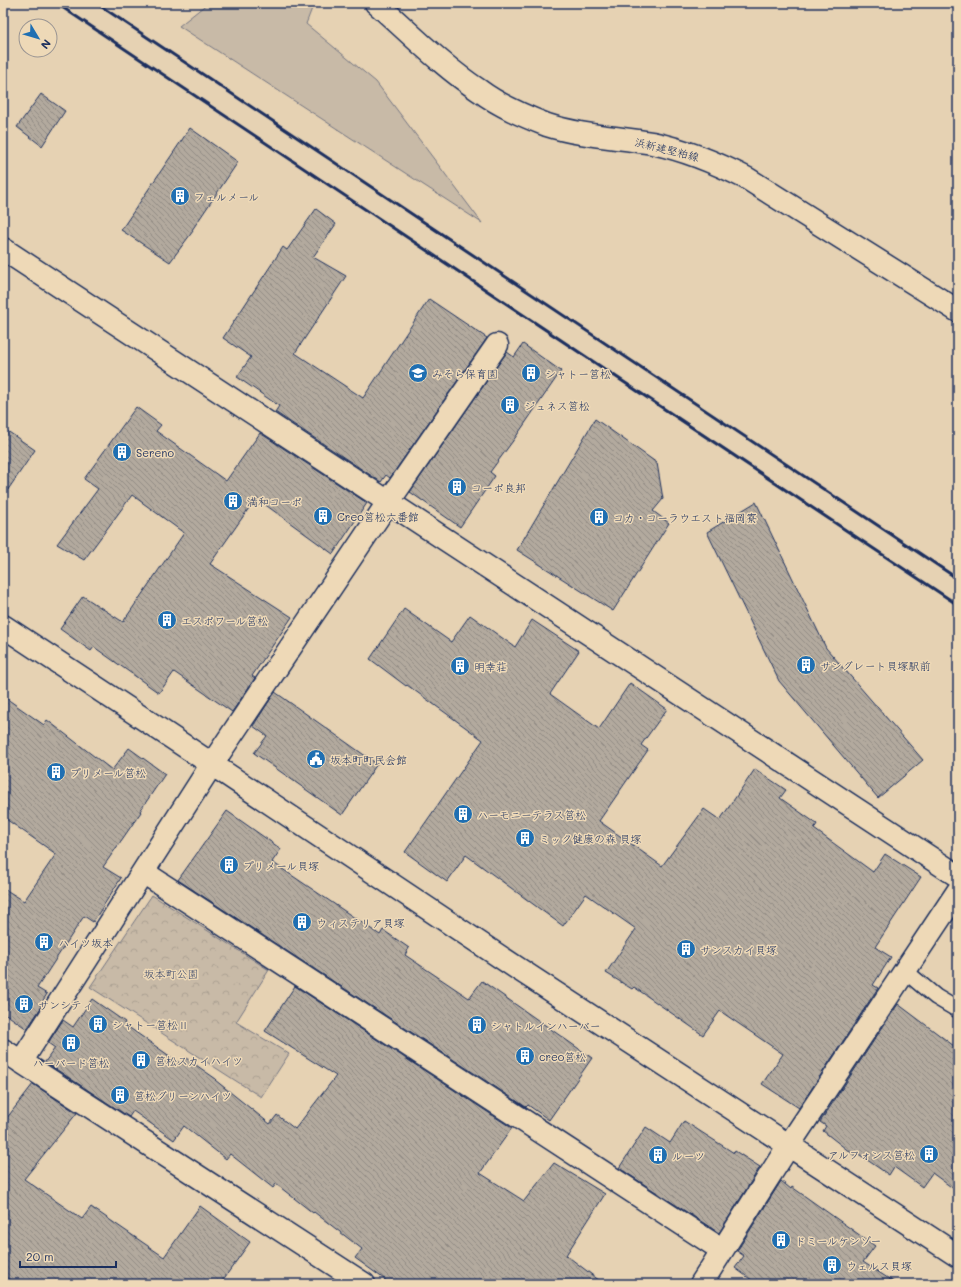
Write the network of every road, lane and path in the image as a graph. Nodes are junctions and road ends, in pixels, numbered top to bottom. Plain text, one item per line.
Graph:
1 (376, 3) edge
2 (3, 248) edge
3 (958, 311) edge
4 (497, 345) dead end
5 (389, 501) junction
6 (3, 626) edge
7 (212, 764) junction
8 (143, 872) junction
9 (958, 876) edge
10 (958, 891) edge
11 (905, 971) junction
12 (958, 1010) edge
13 (3, 1050) edge
14 (21, 1062) junction
15 (789, 1145) junction
16 (722, 1250) junction
17 (958, 1256) edge
18 (364, 1284) edge
19 (700, 1284) edge

1 - 3 street, 浜新建堅粕線
2 - 5 street
4 - 5 street
5 - 7 street
5 - 9 street
6 - 7 street
7 - 8 street
7 - 15 street
8 - 14 street
8 - 16 street
10 - 11 street
11 - 12 lane
11 - 15 street
13 - 14 street
14 - 18 street
15 - 16 street
15 - 17 street
16 - 19 street

